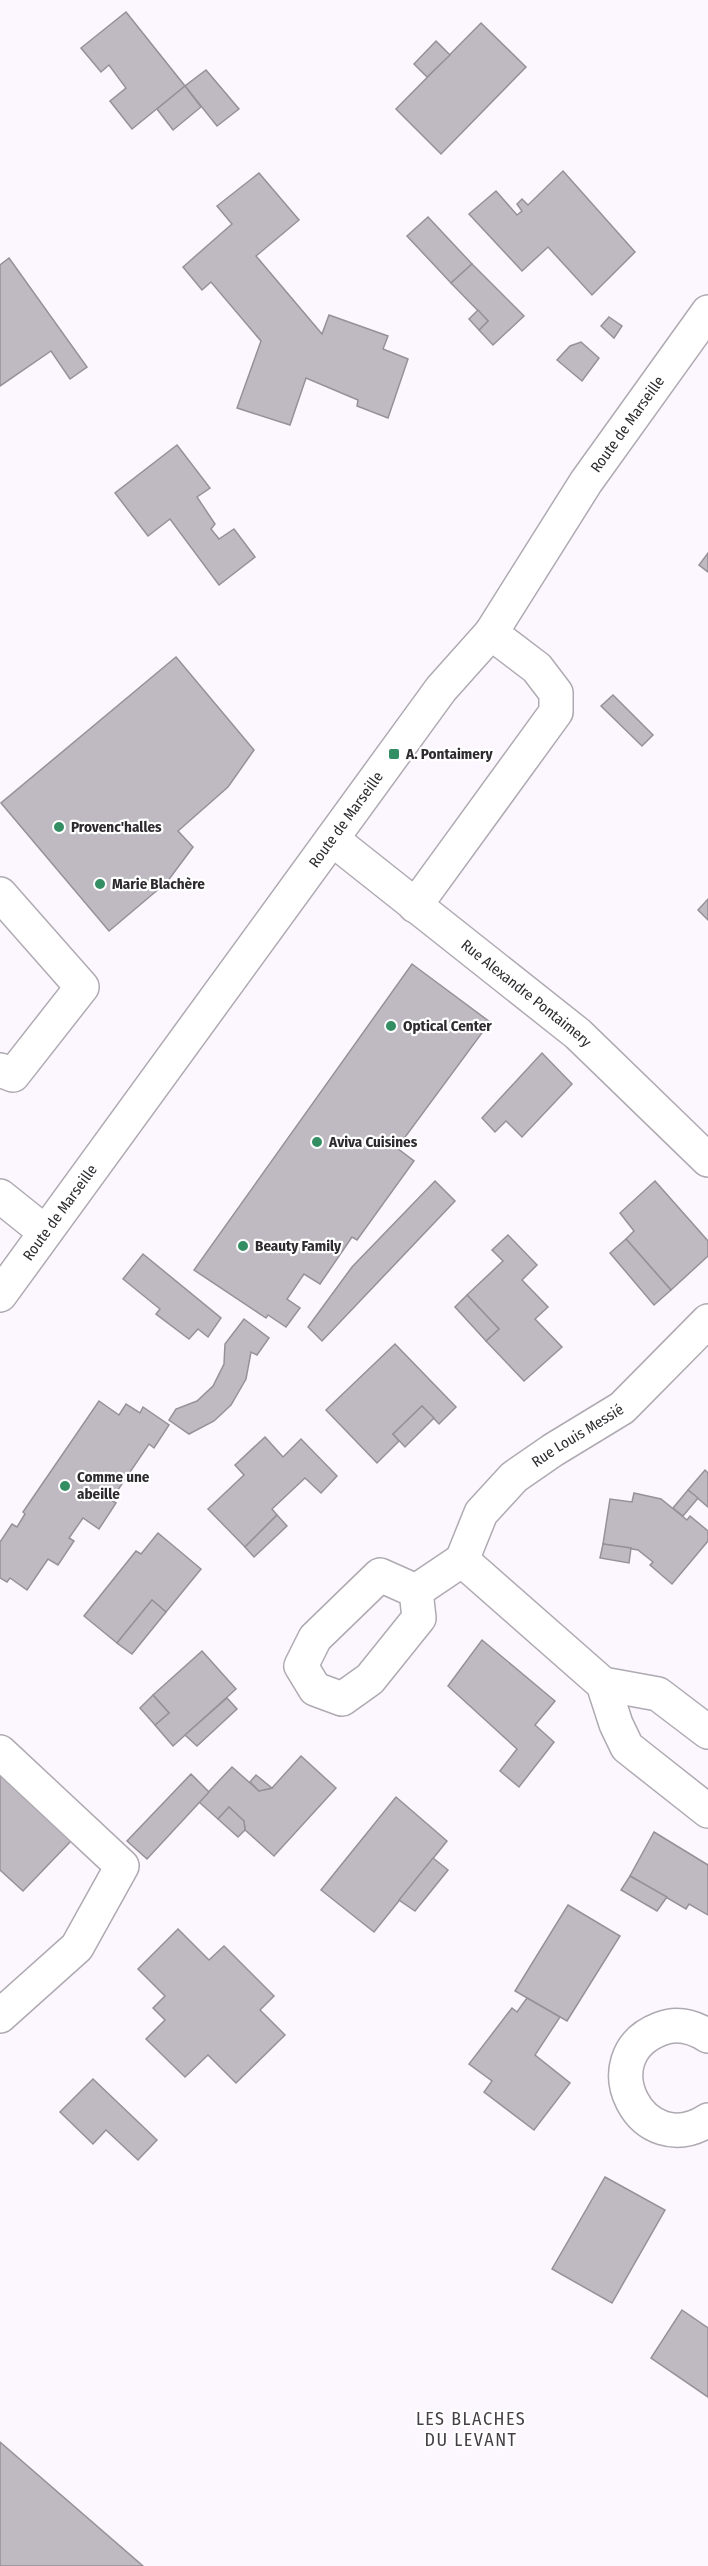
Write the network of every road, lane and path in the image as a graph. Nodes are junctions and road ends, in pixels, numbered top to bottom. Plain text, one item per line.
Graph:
1 (708, 312) edge
2 (491, 633) junction
3 (332, 839) junction
4 (0, 894) edge
5 (415, 906) junction
6 (0, 1070) edge
7 (708, 1160) edge
8 (0, 1196) edge
9 (45, 1232) junction
10 (0, 1295) edge
11 (708, 1321) edge
12 (462, 1560) junction
13 (416, 1591) dead end
14 (603, 1684) junction
15 (708, 1732) edge
16 (0, 1752) edge
17 (708, 1811) edge
18 (0, 2016) edge
19 (708, 2036) edge
20 (708, 2120) edge

1 - 2 street, Route de Marseille
2 - 3 street, Route de Marseille
2 - 5 street
3 - 5 street, Rue Alexandre Pontaimery
3 - 9 street, Route de Marseille
4 - 6 street
5 - 7 street, Rue Alexandre Pontaimery
8 - 9 street
9 - 10 street, Route de Marseille
11 - 12 street, Rue Louis Messié
12 - 13 street
12 - 14 street
14 - 15 street
14 - 17 street
16 - 18 street
19 - 20 street

